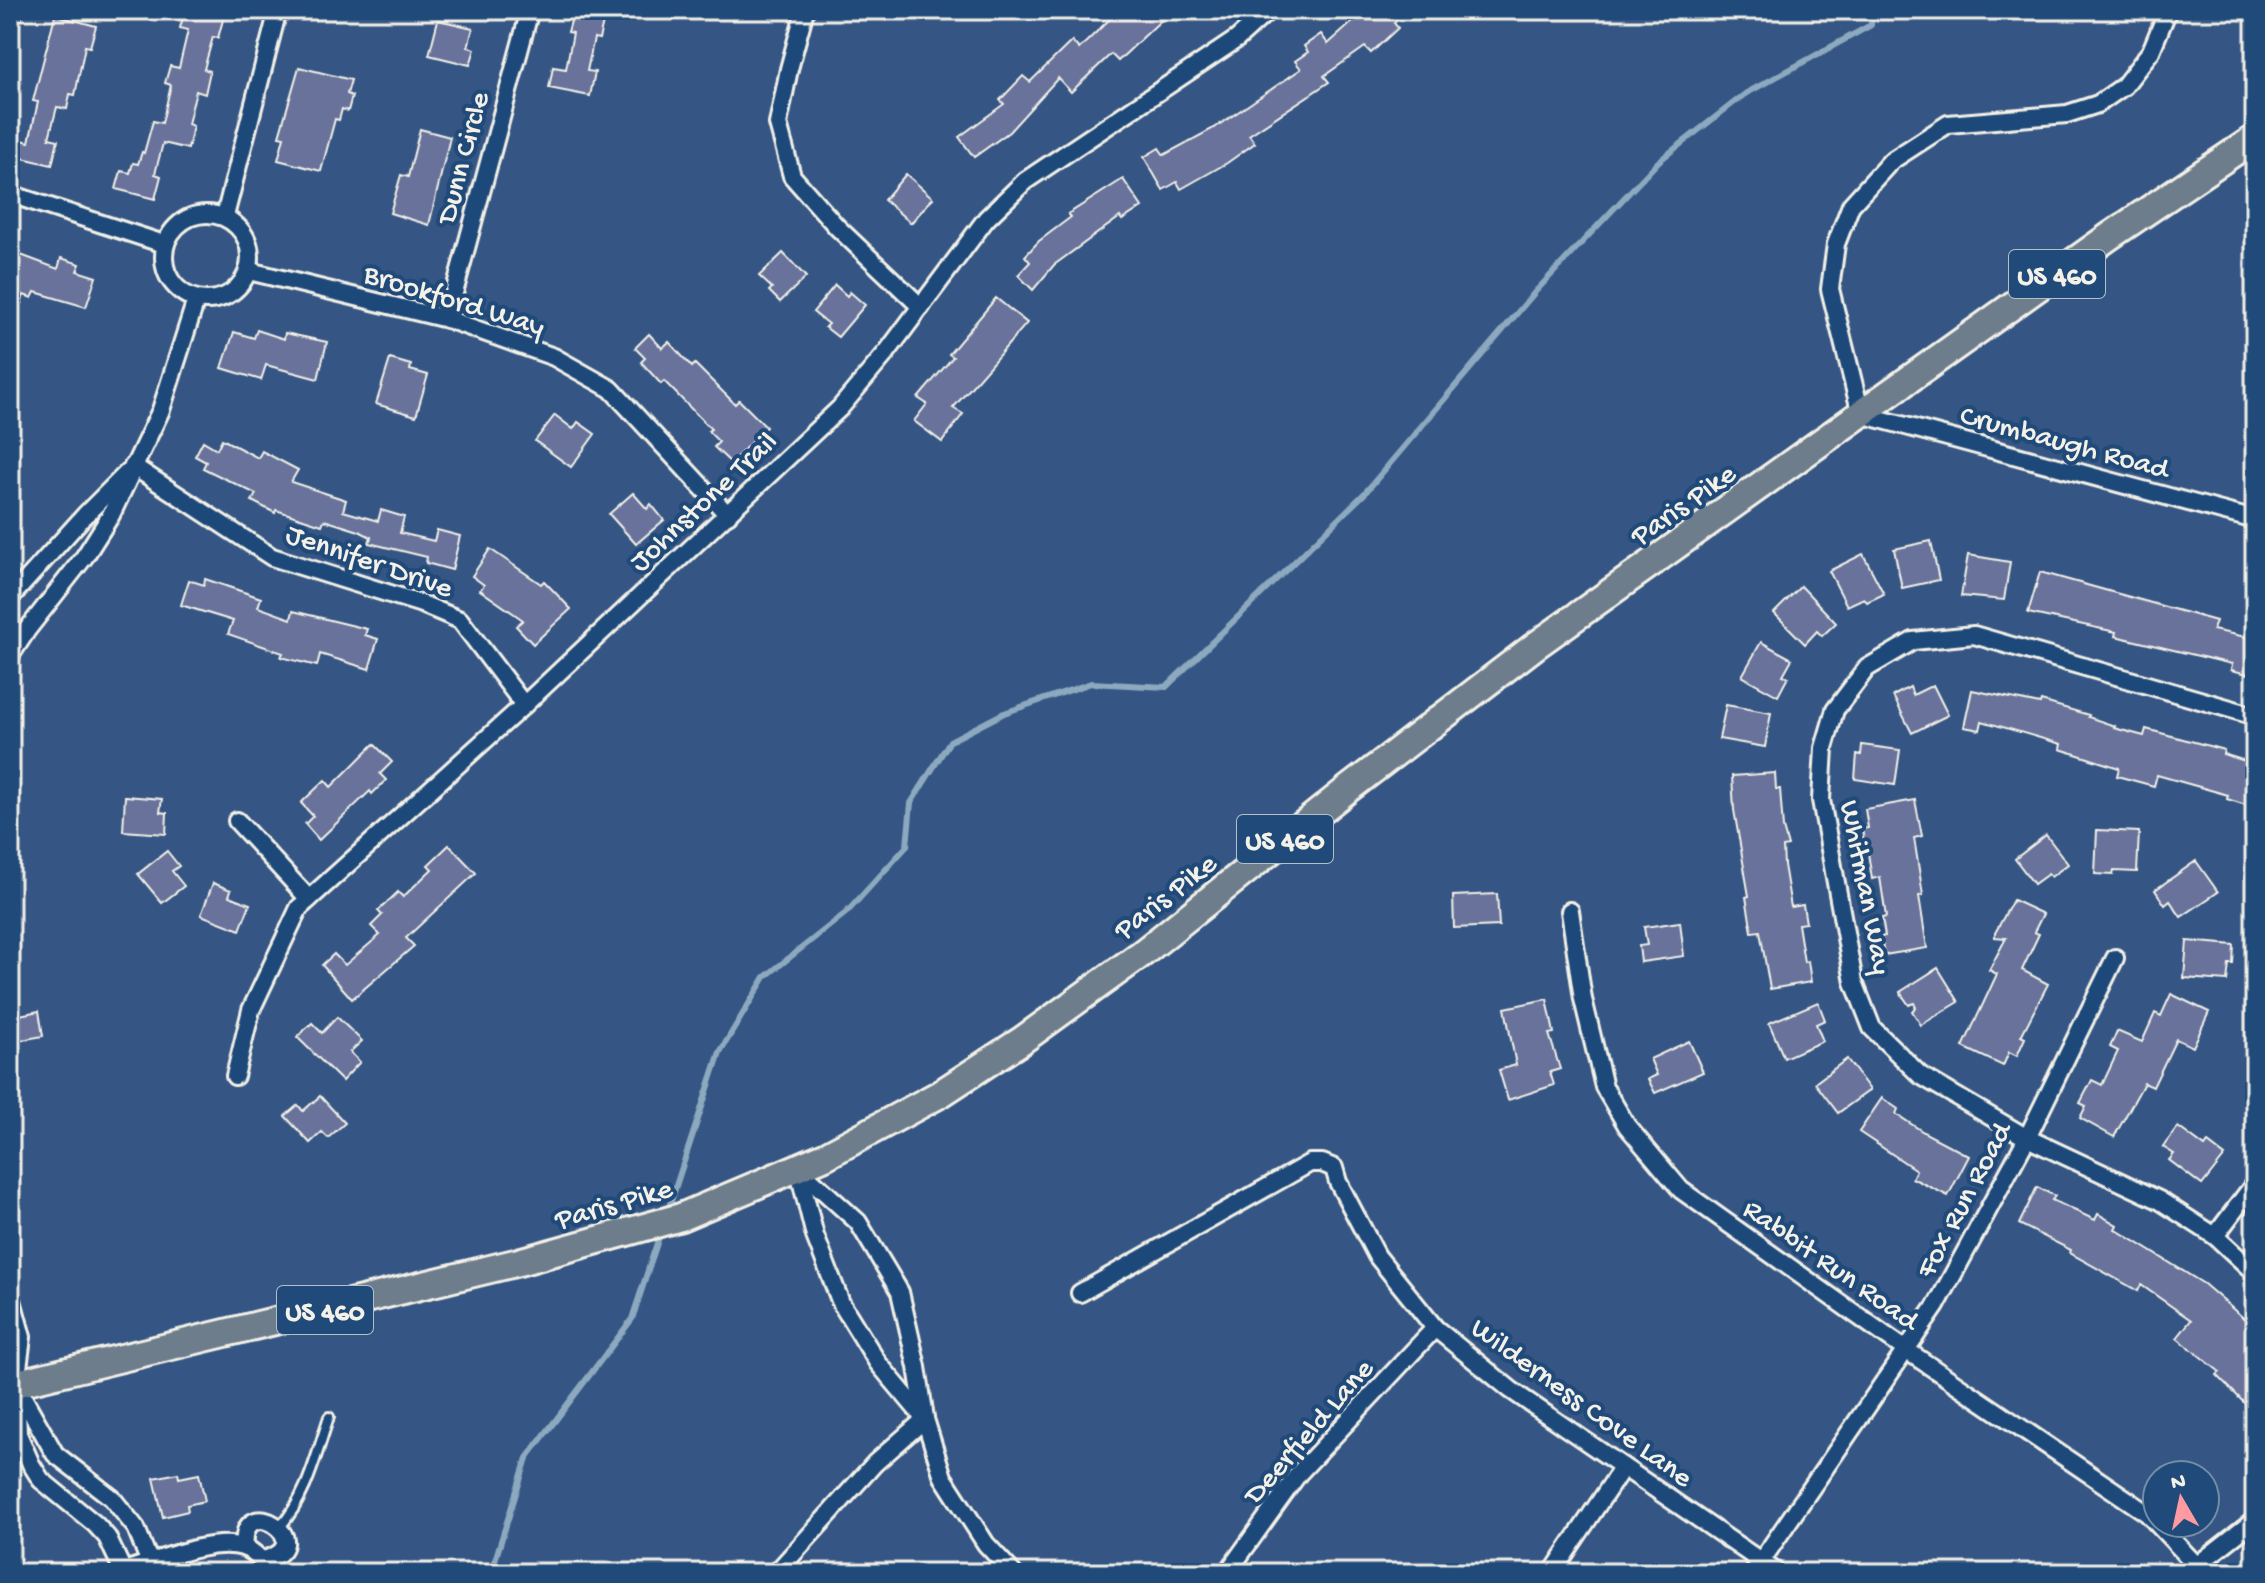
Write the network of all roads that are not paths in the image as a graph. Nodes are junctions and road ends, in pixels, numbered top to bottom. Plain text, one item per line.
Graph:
1 (13, 10) edge
2 (278, 10) edge
3 (530, 10) edge
4 (805, 10) edge
5 (1269, 10) edge
6 (2168, 10) edge
7 (10, 22) edge
8 (2255, 138) edge
9 (10, 194) edge
10 (225, 216) junction
11 (164, 244) junction
12 (249, 271) junction
13 (196, 300) junction
14 (921, 307) junction
15 (447, 319) junction
16 (1861, 414) junction
17 (133, 466) junction
18 (728, 515) junction
19 (2255, 520) edge
20 (10, 598) edge
21 (10, 656) edge
22 (524, 705) junction
23 (2255, 716) edge
24 (237, 821) dead end
25 (309, 899) junction
26 (1570, 911) dead end
27 (2115, 958) dead end
28 (235, 1076) dead end
29 (2027, 1138) junction
30 (798, 1168) junction
31 (2255, 1183) edge
32 (2215, 1236) junction
33 (2255, 1273) edge
34 (10, 1293) edge
35 (1080, 1293) dead end
36 (1435, 1328) junction
37 (1906, 1350) junction
38 (12, 1381) edge
39 (329, 1417) dead end
40 (925, 1419) junction
41 (1623, 1467) junction
42 (2255, 1520) edge
43 (280, 1527) junction
44 (245, 1548) junction
45 (267, 1567) edge
46 (1757, 1567) edge
47 (153, 1568) edge
48 (2192, 1569) edge
49 (124, 1572) edge
50 (776, 1573) edge
51 (1013, 1573) edge
52 (1227, 1573) edge
53 (1552, 1573) edge
54 (1778, 1573) edge

1 - 7 street
2 - 10 street
3 - 15 street, Dunn Circle
4 - 14 street
5 - 14 street, Johnstone Trail
6 - 16 street
8 - 16 main road, Paris Pike / US 460
9 - 11 street
10 - 11 street
10 - 12 street
11 - 13 street
12 - 13 street
12 - 15 street, Brookford Way
13 - 17 street
14 - 18 street, Johnstone Trail
15 - 18 street, Brookford Way
16 - 19 street, Crumbaugh Road
16 - 30 main road, Paris Pike / US 460
17 - 20 street
17 - 21 street
17 - 22 street, Jennifer Drive
18 - 22 street, Johnstone Trail
22 - 25 street, Johnstone Trail
23 - 29 street, Whitman Way
24 - 25 street
25 - 28 street, Johnstone Trail
26 - 37 street, Rabbit Run Road
27 - 29 street, Fox Run Road
29 - 32 street, Whitman Way
29 - 37 street, Fox Run Road
30 - 38 main road, Paris Pike / US 460
30 - 40 street
30 - 40 street
31 - 32 street
32 - 33 street, Whitman Way
34 - 38 street
35 - 36 street, Wilderness Cove Lane
36 - 41 street, Wilderness Cove Lane
36 - 52 street, Deerfield Lane
37 - 46 street, Fox Run Road
37 - 48 street, Rabbit Run Road
38 - 47 street
38 - 49 street
39 - 43 lane
40 - 50 street
40 - 51 street
41 - 46 street, Wilderness Cove Lane
41 - 53 street
42 - 48 street
43 - 44 street
43 - 45 street
44 - 45 street
44 - 47 street
46 - 54 street, Wilderness Cove Lane
47 - 49 street

